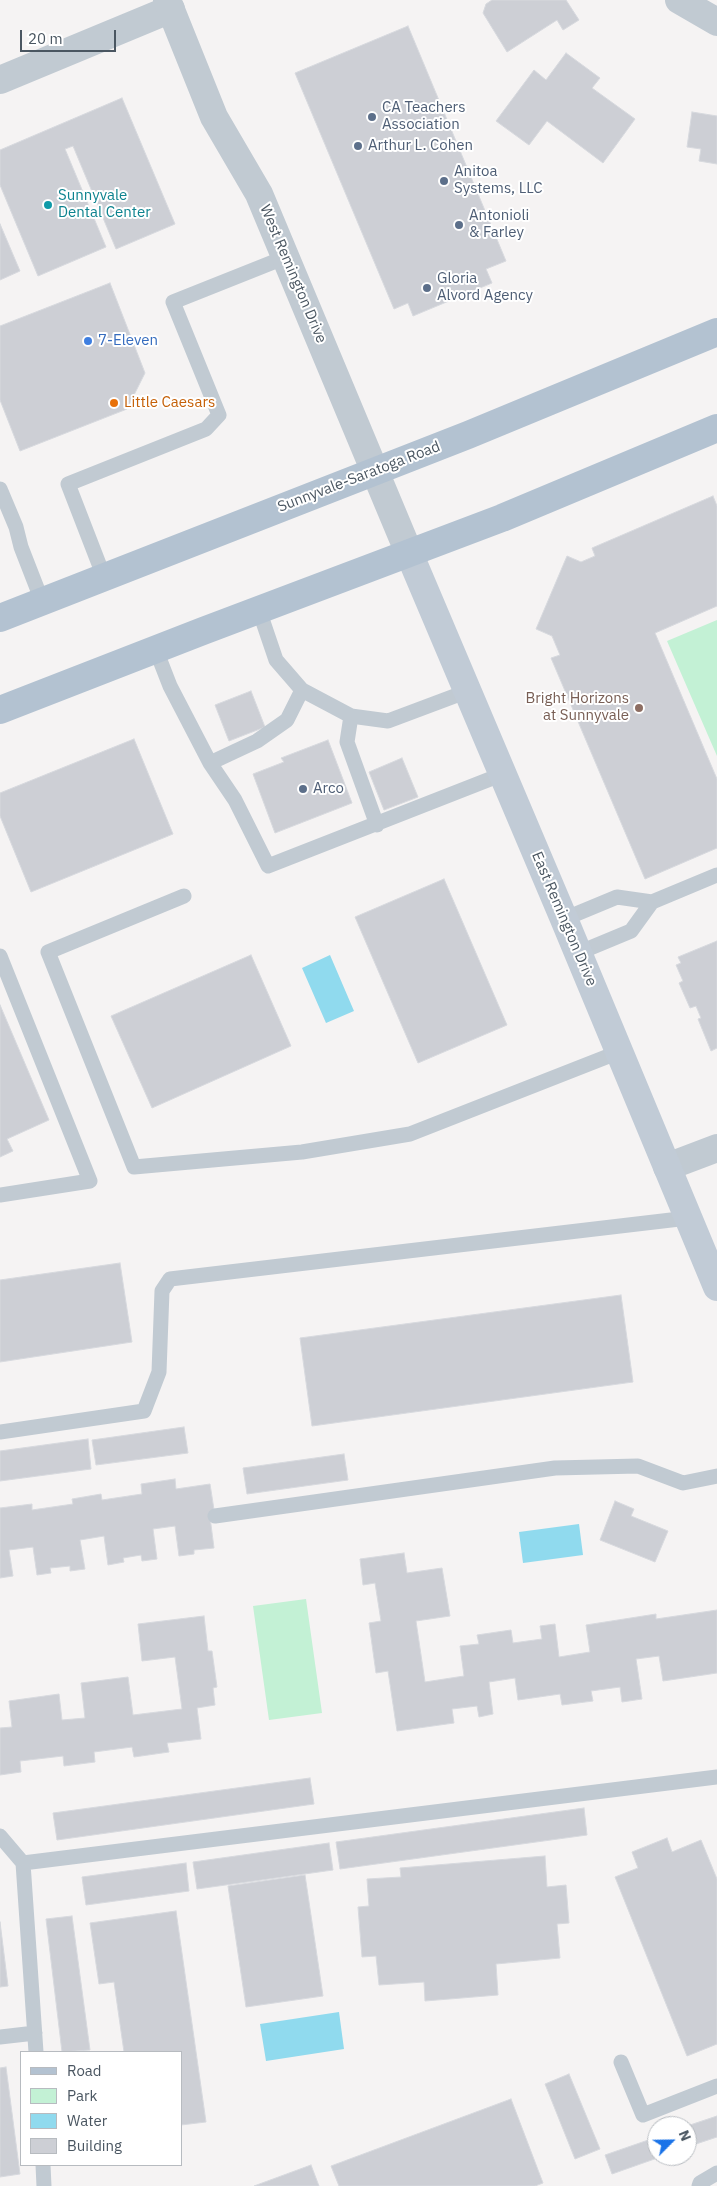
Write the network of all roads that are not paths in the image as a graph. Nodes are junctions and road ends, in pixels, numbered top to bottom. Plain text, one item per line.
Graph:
1 (679, 0) edge
2 (169, 5) edge
3 (717, 22) edge
4 (0, 80) edge
5 (286, 258) junction
6 (717, 332) edge
7 (717, 428) edge
8 (375, 470) junction
9 (0, 489) edge
10 (409, 553) junction
11 (104, 577) junction
12 (42, 601) junction
13 (259, 610) junction
14 (0, 618) edge
15 (156, 650) junction
16 (302, 690) junction
17 (468, 691) junction
18 (0, 710) edge
19 (351, 716) junction
20 (210, 763) junction
21 (503, 774) junction
22 (377, 825) junction
23 (717, 875) edge
24 (184, 896) dead end
25 (652, 902) junction
26 (564, 919) junction
27 (578, 954) junction
28 (0, 956) edge
29 (619, 1052) junction
30 (717, 1148) edge
31 (667, 1167) junction
32 (0, 1195) edge
33 (688, 1218) junction
34 (717, 1287) edge
35 (0, 1432) edge
36 (717, 1476) edge
37 (215, 1516) dead end
38 (717, 1777) edge
39 (0, 1836) edge
40 (23, 1863) junction
41 (35, 2033) junction
42 (0, 2038) edge
43 (36, 2051) edge
44 (621, 2062) dead end
45 (717, 2086) edge
46 (43, 2166) edge
47 (717, 2173) edge
48 (44, 2186) edge
49 (699, 2186) edge

1 - 3 street
2 - 4 street
2 - 5 street, West Remington Drive
5 - 8 street, West Remington Drive
5 - 11 lane
6 - 8 main road, Sunnyvale-Saratoga Road
7 - 10 main road
8 - 10 street, West Remington Drive
8 - 11 main road, Sunnyvale-Saratoga Road
9 - 12 lane
10 - 13 main road
10 - 17 main road, East Remington Drive
11 - 12 main road, Sunnyvale-Saratoga Road
12 - 14 main road, Sunnyvale-Saratoga Road
13 - 15 main road
13 - 16 lane
15 - 18 main road
15 - 20 lane
16 - 19 lane
16 - 20 lane
17 - 19 lane
17 - 21 main road, East Remington Drive
19 - 22 lane
20 - 22 lane
21 - 22 lane
21 - 26 main road, East Remington Drive
23 - 25 lane
24 - 29 lane
25 - 26 lane
25 - 27 lane
26 - 27 main road, East Remington Drive
27 - 29 main road, East Remington Drive
28 - 32 lane
29 - 31 main road, East Remington Drive
30 - 31 street
31 - 33 main road, East Remington Drive
33 - 34 main road, East Remington Drive
33 - 35 lane
36 - 37 lane
38 - 40 lane
39 - 40 lane
40 - 41 lane
41 - 42 lane
41 - 43 lane
44 - 45 lane
46 - 48 lane
47 - 49 lane

